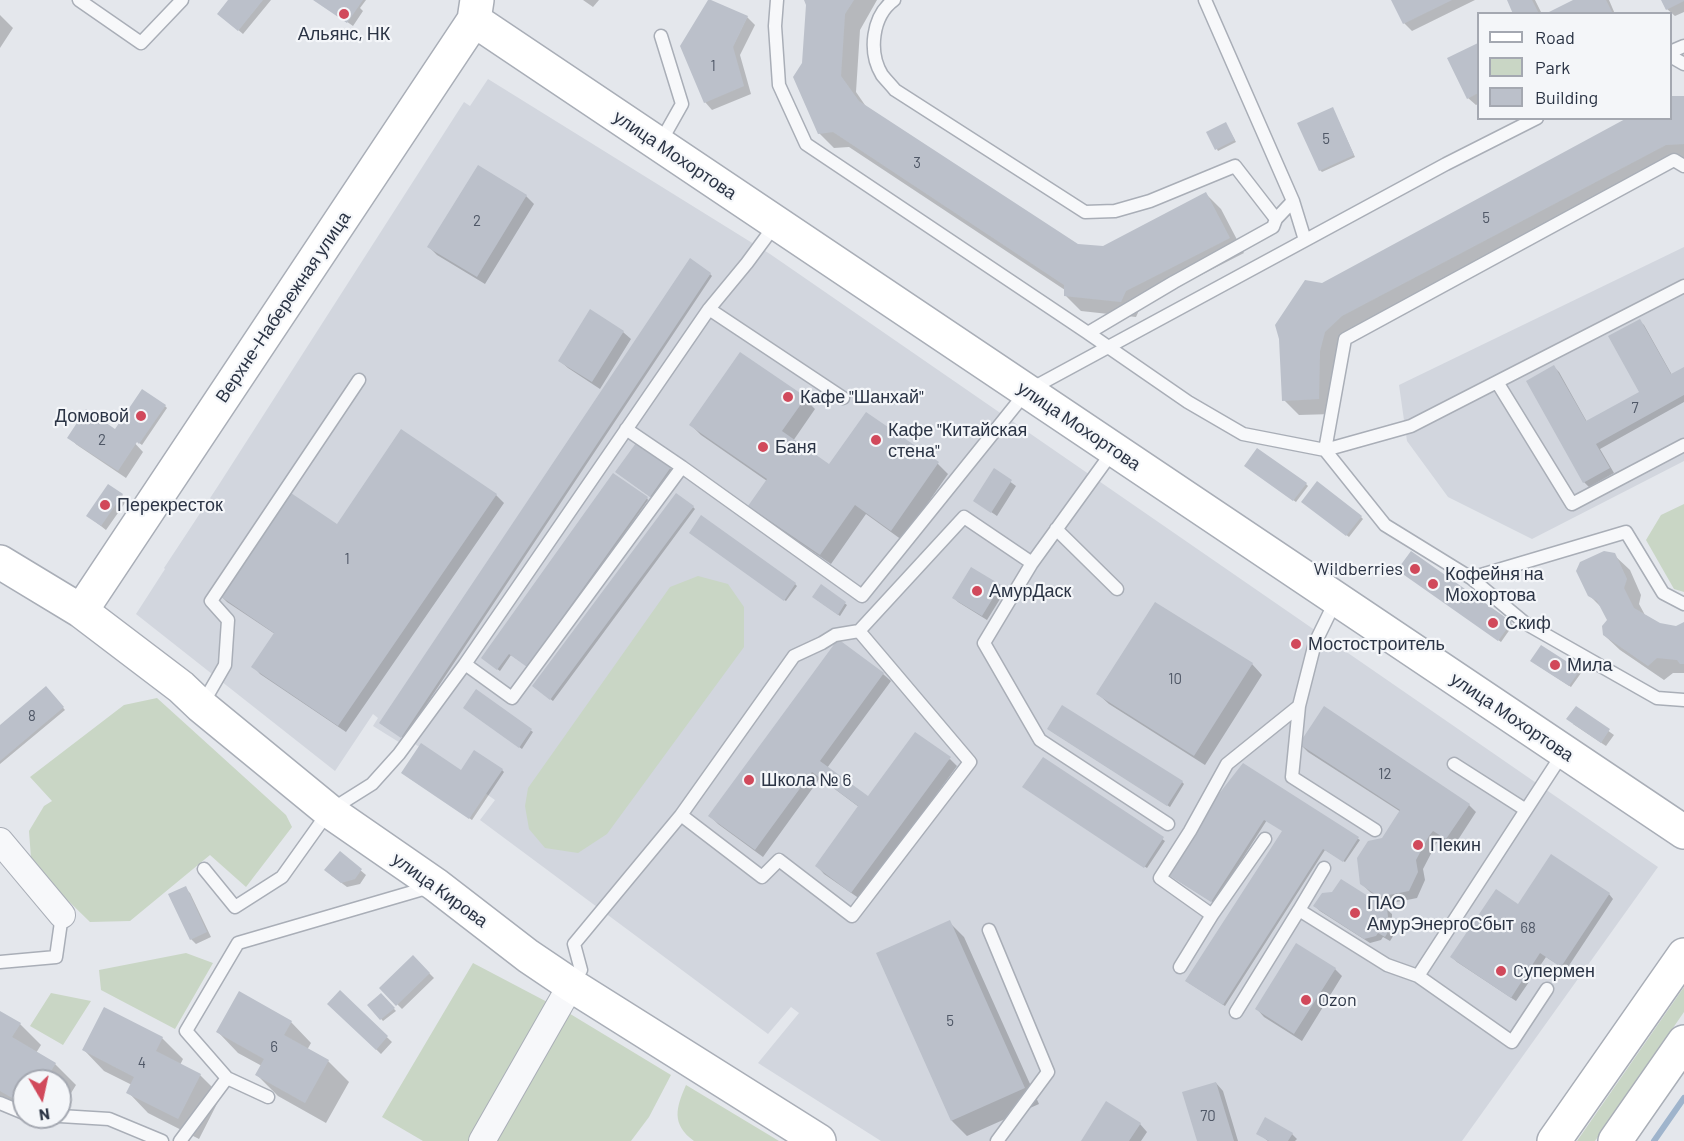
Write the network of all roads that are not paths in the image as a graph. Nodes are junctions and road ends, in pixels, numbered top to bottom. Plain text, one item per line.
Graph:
1 (79, 0) edge
2 (182, 0) edge
3 (777, 0) edge
4 (894, 0) edge
5 (1205, 0) edge
6 (476, 10) edge
7 (661, 36) dead end
8 (1672, 55) edge
9 (1684, 64) edge
10 (1534, 120) edge
11 (659, 144) junction
12 (1684, 166) edge
13 (1293, 201) junction
14 (1276, 219) junction
15 (776, 223) junction
16 (1305, 240) junction
17 (1684, 286) edge
18 (709, 309) junction
19 (1088, 333) junction
20 (1108, 348) junction
21 (359, 380) dead end
22 (1497, 382) junction
23 (1027, 391) junction
24 (843, 398) dead end
25 (626, 429) junction
26 (1684, 445) edge
27 (1114, 450) junction
28 (1325, 450) junction
29 (682, 467) junction
30 (1056, 529) junction
31 (0, 562) edge
32 (1032, 563) junction
33 (1471, 578) junction
34 (1117, 589) dead end
35 (1337, 599) junction
36 (1684, 603) edge
37 (81, 611) junction
38 (859, 632) junction
39 (465, 664) junction
40 (1684, 700) edge
41 (201, 706) junction
42 (1299, 706) junction
43 (1564, 752) junction
44 (1454, 764) dead end
45 (1526, 810) junction
46 (329, 811) junction
47 (681, 815) junction
48 (1168, 824) dead end
49 (1375, 830) dead end
50 (1684, 832) edge
51 (1265, 839) dead end
52 (0, 841) edge
53 (1324, 868) dead end
54 (204, 869) dead end
55 (436, 885) junction
56 (1299, 910) junction
57 (62, 915) joint
58 (1212, 915) junction
59 (989, 930) dead end
60 (1684, 954) edge
61 (0, 962) edge
62 (1180, 967) dead end
63 (1418, 976) junction
64 (571, 985) junction
65 (1547, 989) dead end
66 (1236, 1012) dead end
67 (1684, 1042) edge
68 (227, 1078) junction
69 (268, 1097) dead end
70 (72, 1117) edge
71 (162, 1141) edge
72 (180, 1141) edge
73 (482, 1141) edge
74 (819, 1141) edge
75 (998, 1141) edge
76 (1554, 1141) edge
77 (1615, 1141) edge

1 - 2 lane
3 - 19 lane
4 - 14 lane
5 - 13 lane
6 - 11 street, улица Мохортова
6 - 37 street, Верхне-Набережная улица
7 - 11 lane
8 - 9 lane
10 - 16 lane
11 - 15 street, улица Мохортова
12 - 28 lane
13 - 14 lane
13 - 16 lane
14 - 19 lane
15 - 18 lane
15 - 23 street, улица Мохортова
16 - 20 lane
17 - 22 lane
18 - 24 lane
18 - 25 lane
19 - 20 lane
20 - 23 lane
20 - 28 lane
21 - 41 lane
22 - 26 lane
22 - 28 lane
23 - 27 street, улица Мохортова
23 - 29 lane
25 - 29 lane
25 - 39 lane
27 - 30 lane
27 - 35 street, улица Мохортова
28 - 33 lane
29 - 39 lane
30 - 32 lane
30 - 34 lane
31 - 37 street, улица Кирова
32 - 38 lane
32 - 48 lane
33 - 36 lane
33 - 40 lane
35 - 42 lane
35 - 43 street, улица Мохортова
37 - 41 street, улица Кирова
38 - 47 lane
38 - 47 lane
39 - 46 lane
41 - 46 street, улица Кирова
42 - 49 lane
42 - 58 lane
43 - 45 lane
43 - 50 street, улица Мохортова
44 - 45 lane
45 - 63 lane
46 - 54 lane
46 - 55 street, улица Кирова
47 - 64 lane
51 - 58 lane
52 - 57 street
53 - 56 lane
55 - 64 street, улица Кирова
55 - 68 lane
56 - 63 lane
56 - 66 lane
57 - 61 lane
58 - 62 lane
59 - 75 lane
60 - 76 street
63 - 65 lane
64 - 73 street
64 - 74 street, улица Кирова
67 - 77 street
68 - 69 lane
68 - 72 lane
70 - 71 lane

